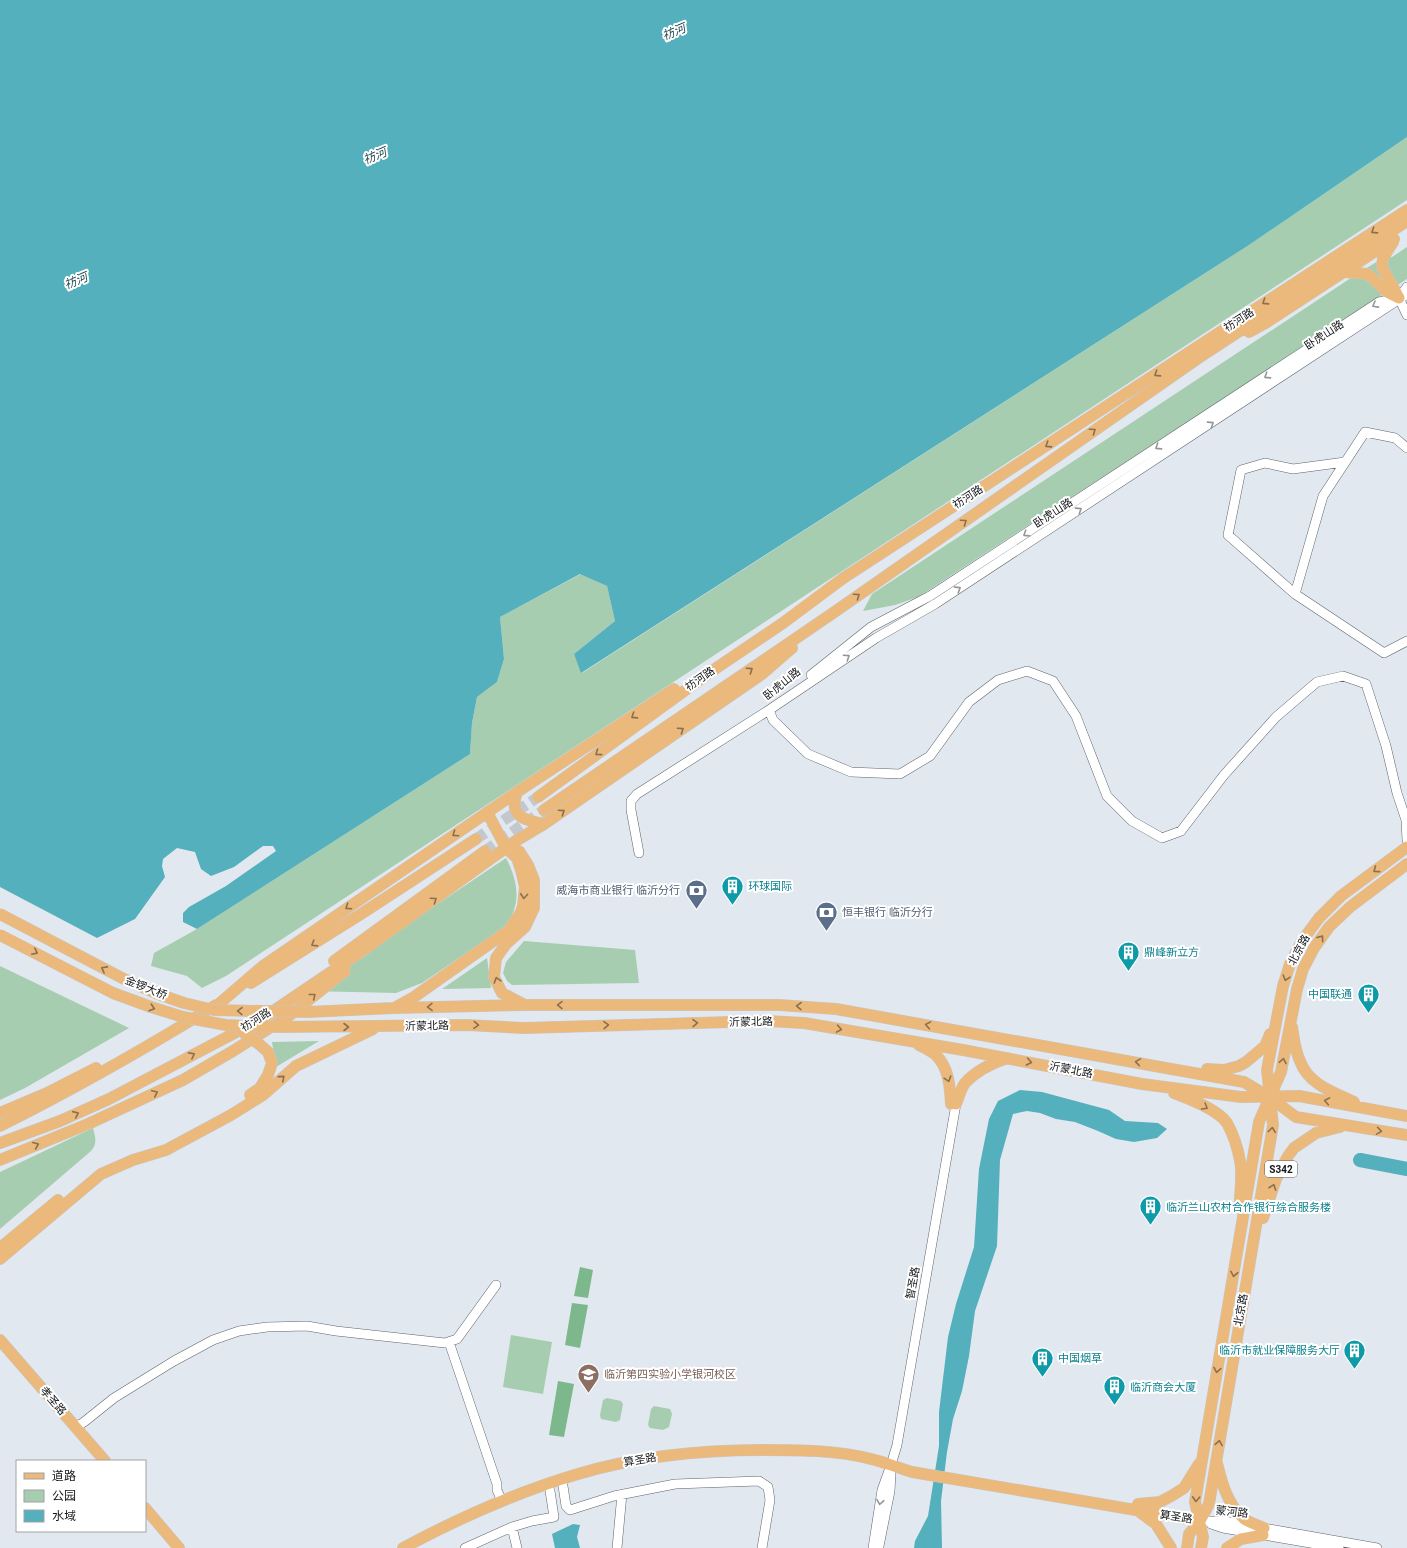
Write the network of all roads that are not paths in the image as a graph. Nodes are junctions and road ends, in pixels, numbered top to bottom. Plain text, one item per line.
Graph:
1 (1407, 210) edge
2 (1407, 221) edge
3 (1407, 230) edge
4 (1396, 237) junction
5 (1344, 272) junction
6 (1407, 287) edge
7 (1404, 299) edge
8 (1407, 315) edge
9 (1197, 359) junction
10 (1407, 448) edge
11 (1345, 462) junction
12 (842, 579) junction
13 (1295, 594) junction
14 (833, 613) junction
15 (1407, 641) edge
16 (768, 710) junction
17 (516, 792) junction
18 (538, 797) tunnel mouth
19 (544, 810) tunnel mouth
20 (487, 812) junction
21 (544, 824) junction
22 (476, 839) tunnel mouth
23 (1407, 840) edge
24 (510, 845) junction
25 (1407, 847) edge
26 (485, 851) tunnel mouth
27 (639, 853) dead end
28 (1407, 864) edge
29 (419, 910) junction
30 (0, 914) edge
31 (0, 934) edge
32 (220, 1003) junction
33 (524, 1005) junction
34 (394, 1008) junction
35 (307, 1012) joint
36 (1278, 1013) junction
37 (263, 1018) junction
38 (1290, 1023) junction
39 (226, 1025) joint
40 (238, 1026) junction
41 (377, 1027) junction
42 (164, 1037) junction
43 (914, 1042) junction
44 (1007, 1058) junction
45 (1157, 1066) junction
46 (170, 1067) junction
47 (1142, 1084) junction
48 (1269, 1097) junction
49 (954, 1104) junction
50 (1365, 1108) junction
51 (0, 1112) edge
52 (1407, 1116) edge
53 (88, 1124) junction
54 (0, 1126) edge
55 (1352, 1126) junction
56 (1407, 1136) edge
57 (0, 1143) edge
58 (0, 1160) edge
59 (1240, 1236) junction
60 (0, 1248) edge
61 (1252, 1251) junction
62 (0, 1259) edge
63 (496, 1285) dead end
64 (0, 1340) edge
65 (449, 1342) junction
66 (0, 1348) edge
67 (76, 1427) junction
68 (1202, 1458) junction
69 (1216, 1459) junction
70 (97, 1460) edge
71 (104, 1460) edge
72 (891, 1465) junction
73 (563, 1486) junction
74 (550, 1491) junction
75 (622, 1494) junction
76 (502, 1501) junction
77 (1138, 1507) junction
78 (146, 1509) edge
79 (146, 1517) edge
80 (1200, 1521) junction
81 (512, 1527) junction
82 (1264, 1531) junction
83 (172, 1548) edge
84 (180, 1548) edge
85 (403, 1548) edge
86 (418, 1548) edge
87 (465, 1548) edge
88 (517, 1548) edge
89 (617, 1548) edge
90 (762, 1548) edge
91 (873, 1548) edge
92 (878, 1548) edge
93 (1171, 1548) edge
94 (1187, 1548) edge
95 (1201, 1548) edge
96 (1227, 1548) edge
97 (1339, 1548) edge
98 (1377, 1548) edge

1 -> 12 main road, 祊河路
2 - 9 main road, 祊河路
3 - 4 main road
4 - 5 main road
4 - 7 main road
5 - 7 main road
5 - 9 main road
6 - 7 street
7 - 8 street
7 - 16 street, 卧虎山路
14 -> 9 main road, 祊河路
10 - 11 street
11 - 13 street
11 - 13 street
12 -> 17 main road
12 -> 18 main road, 祊河路
13 - 15 street
19 -> 14 main road, 祊河路
21 -> 14 main road
16 - 23 street
16 - 27 street, 卧虎山路
17 - 20 main road
17 - 21 main road
20 - 24 main road
20 -> 32 main road
21 - 24 main road
22 -> 32 main road
29 -> 24 main road
33 -> 24 main road
24 -> 34 main road
25 -> 36 main road, 北京路
26 - 37 main road, 祊河路
38 -> 28 main road, 北京路
29 - 37 main road
53 -> 29 main road
35 -> 30 main road, 金锣大桥, bridge
31 -> 39 main road, 金锣大桥, bridge
32 - 42 main road
33 -> 34 main road, 沂蒙北路
45 -> 33 main road, 沂蒙北路
34 - 35 main road, 沂蒙北路
36 - 45 main road
36 - 48 main road, 北京路
46 -> 37 main road, 祊河路
48 -> 38 main road, 北京路
38 - 50 main road
39 - 40 main road, 沂蒙北路, bridge
40 -> 41 main road, 沂蒙北路, bridge
40 - 60 main road, bridge
41 -> 43 main road, 沂蒙北路
62 -> 41 main road
42 - 51 main road
42 - 54 main road
43 - 44 main road, 沂蒙北路
43 -> 49 main road
44 -> 47 main road, 沂蒙北路
44 - 49 main road
45 - 48 main road, 沂蒙北路
46 - 53 main road
57 -> 46 main road, 祊河路
47 - 48 main road, 沂蒙北路
47 -> 59 main road
50 -> 48 main road, 沂蒙北路
48 - 55 main road, 沂蒙北路
48 - 59 main road, 北京路
61 -> 48 main road, 北京路
49 - 72 street, 智圣路
50 - 52 main road, 沂蒙北路
58 -> 53 main road
55 -> 56 main road, 沂蒙北路
61 -> 55 main road, S342
59 -> 68 main road, 北京路
69 -> 61 main road, 北京路
63 - 65 street
64 - 67 main road, 孝圣路
65 - 67 street
65 - 76 street
66 - 70 main road, 孝圣路
67 - 71 main road, 孝圣路
68 - 77 main road
68 -> 80 main road, 北京路
69 - 80 main road, 北京路
69 - 82 main road
72 - 73 main road, 算圣路
72 - 76 main road, 算圣路
72 - 77 main road, 算圣路
72 -> 91 street, 智圣路
72 - 92 street, 智圣路
73 - 74 main road, 算圣路
73 - 75 street
74 - 81 street
74 - 86 main road, 算圣路
75 - 89 street
75 - 90 street
76 - 85 main road, 算圣路
77 - 80 main road, 算圣路
77 - 93 main road
78 - 84 main road
79 - 83 main road
80 - 82 street, 蒙河路
80 - 94 main road, 北京路
80 - 95 main road, 北京路
81 - 87 street
81 - 88 street
82 - 96 main road
82 - 97 street, 蒙河路
82 - 98 street, 蒙河路

